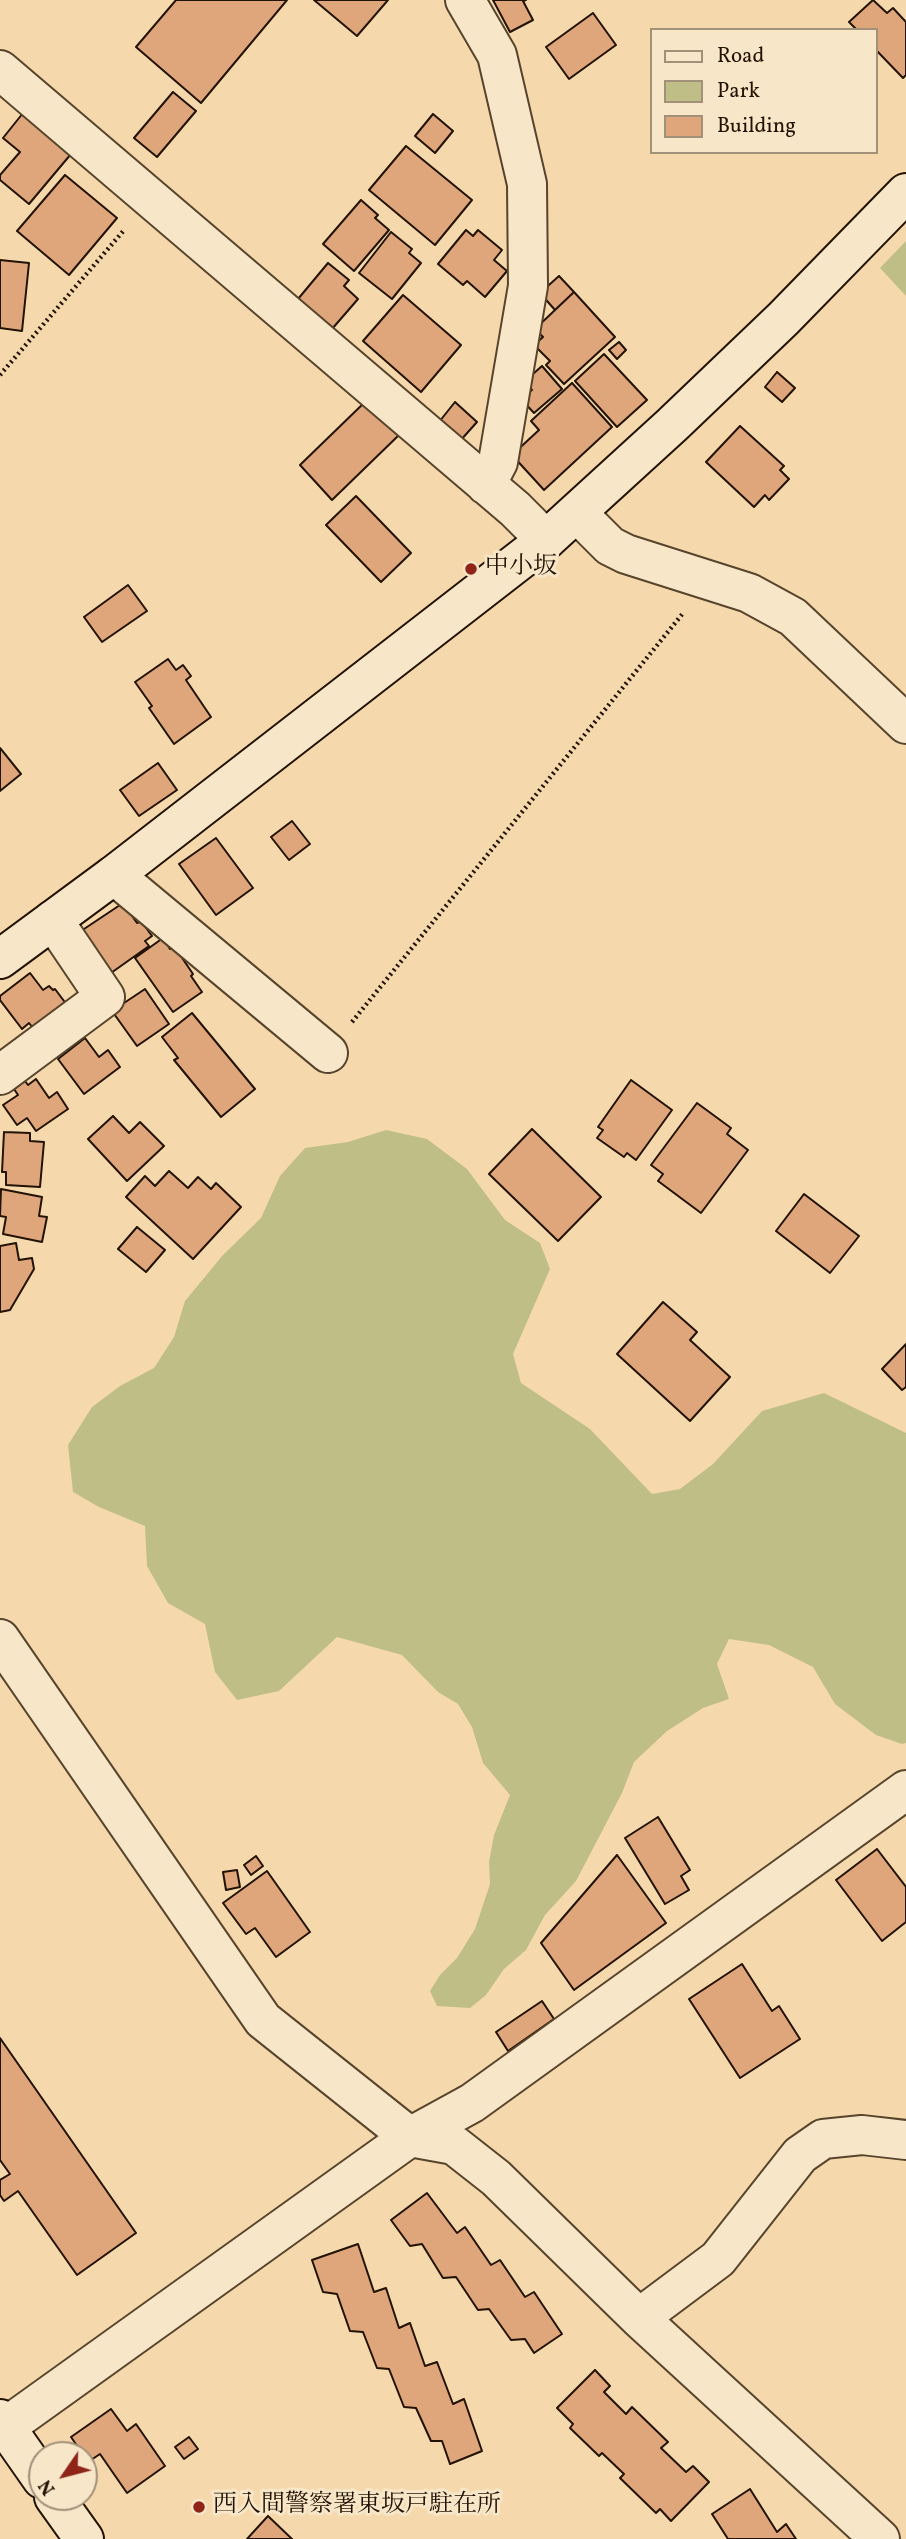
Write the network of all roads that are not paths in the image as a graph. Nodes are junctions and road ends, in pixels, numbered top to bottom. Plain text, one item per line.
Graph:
1 (465, 0) edge
2 (0, 70) edge
3 (906, 193) edge
4 (486, 485) junction
5 (577, 513) junction
6 (546, 540) junction
7 (906, 723) edge
8 (114, 875) junction
9 (53, 919) junction
10 (0, 959) edge
11 (328, 1053) road end
12 (0, 1075) edge
13 (0, 1639) edge
14 (906, 1790) edge
15 (410, 2137) junction
16 (906, 2140) edge
17 (639, 2318) junction
18 (2, 2425) edge
19 (28, 2460) edge
20 (64, 2511) edge
21 (84, 2539) edge
22 (880, 2539) edge

1 - 4 street
2 - 4 street
3 - 5 street
4 - 6 street
5 - 6 street
5 - 7 street
6 - 8 street
8 - 9 street
8 - 11 street
9 - 10 street
9 - 12 street
13 - 15 street
14 - 15 street
15 - 17 street
15 - 18 street
16 - 17 street
17 - 22 street
18 - 19 street
20 - 21 street

